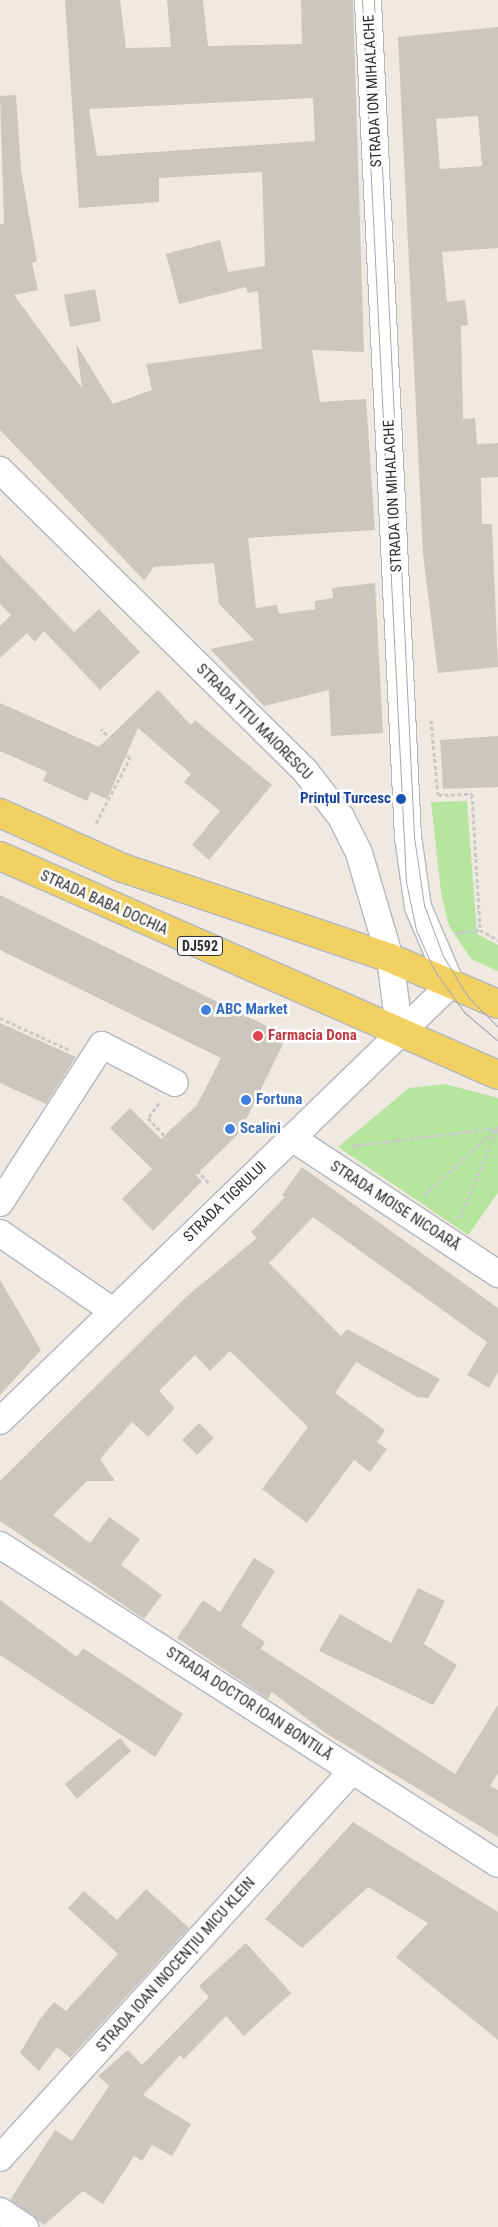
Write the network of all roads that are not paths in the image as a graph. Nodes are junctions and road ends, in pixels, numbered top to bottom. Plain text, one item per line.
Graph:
1 (368, 0) edge
2 (0, 470) edge
3 (0, 813) edge
4 (0, 856) edge
5 (390, 958) junction
6 (451, 984) junction
7 (498, 1004) edge
8 (400, 1035) junction
9 (498, 1075) edge
10 (175, 1083) road end
11 (292, 1138) junction
12 (0, 1203) edge
13 (0, 1233) edge
14 (498, 1274) edge
15 (111, 1310) junction
16 (0, 1421) edge
17 (0, 1544) edge
18 (352, 1771) junction
19 (498, 1864) edge
20 (0, 2158) edge
21 (0, 2211) edge
22 (25, 2227) edge

1 - 6 street, STRADA ION MIHALACHE
2 - 5 street, STRADA TITU MAIORESCU
3 - 5 main road
4 - 8 main road, STRADA BABA DOCHIA / DJ592
5 - 6 main road
5 - 8 street, STRADA TITU MAIORESCU
6 - 7 main road
6 - 8 street, STRADA TIGRULUI
8 - 9 main road, DJ592
8 - 11 street, STRADA TIGRULUI
10 - 12 street
11 - 14 street, STRADA MOISE NICOARĂ
11 - 15 street, STRADA TIGRULUI
13 - 15 street
15 - 16 street, STRADA TIGRULUI
17 - 18 street, STRADA DOCTOR IOAN BONTILĂ
18 - 19 street, STRADA DOCTOR IOAN BONTILĂ
18 - 20 street, STRADA IOAN INOCENȚIU MICU KLEIN
21 - 22 street

